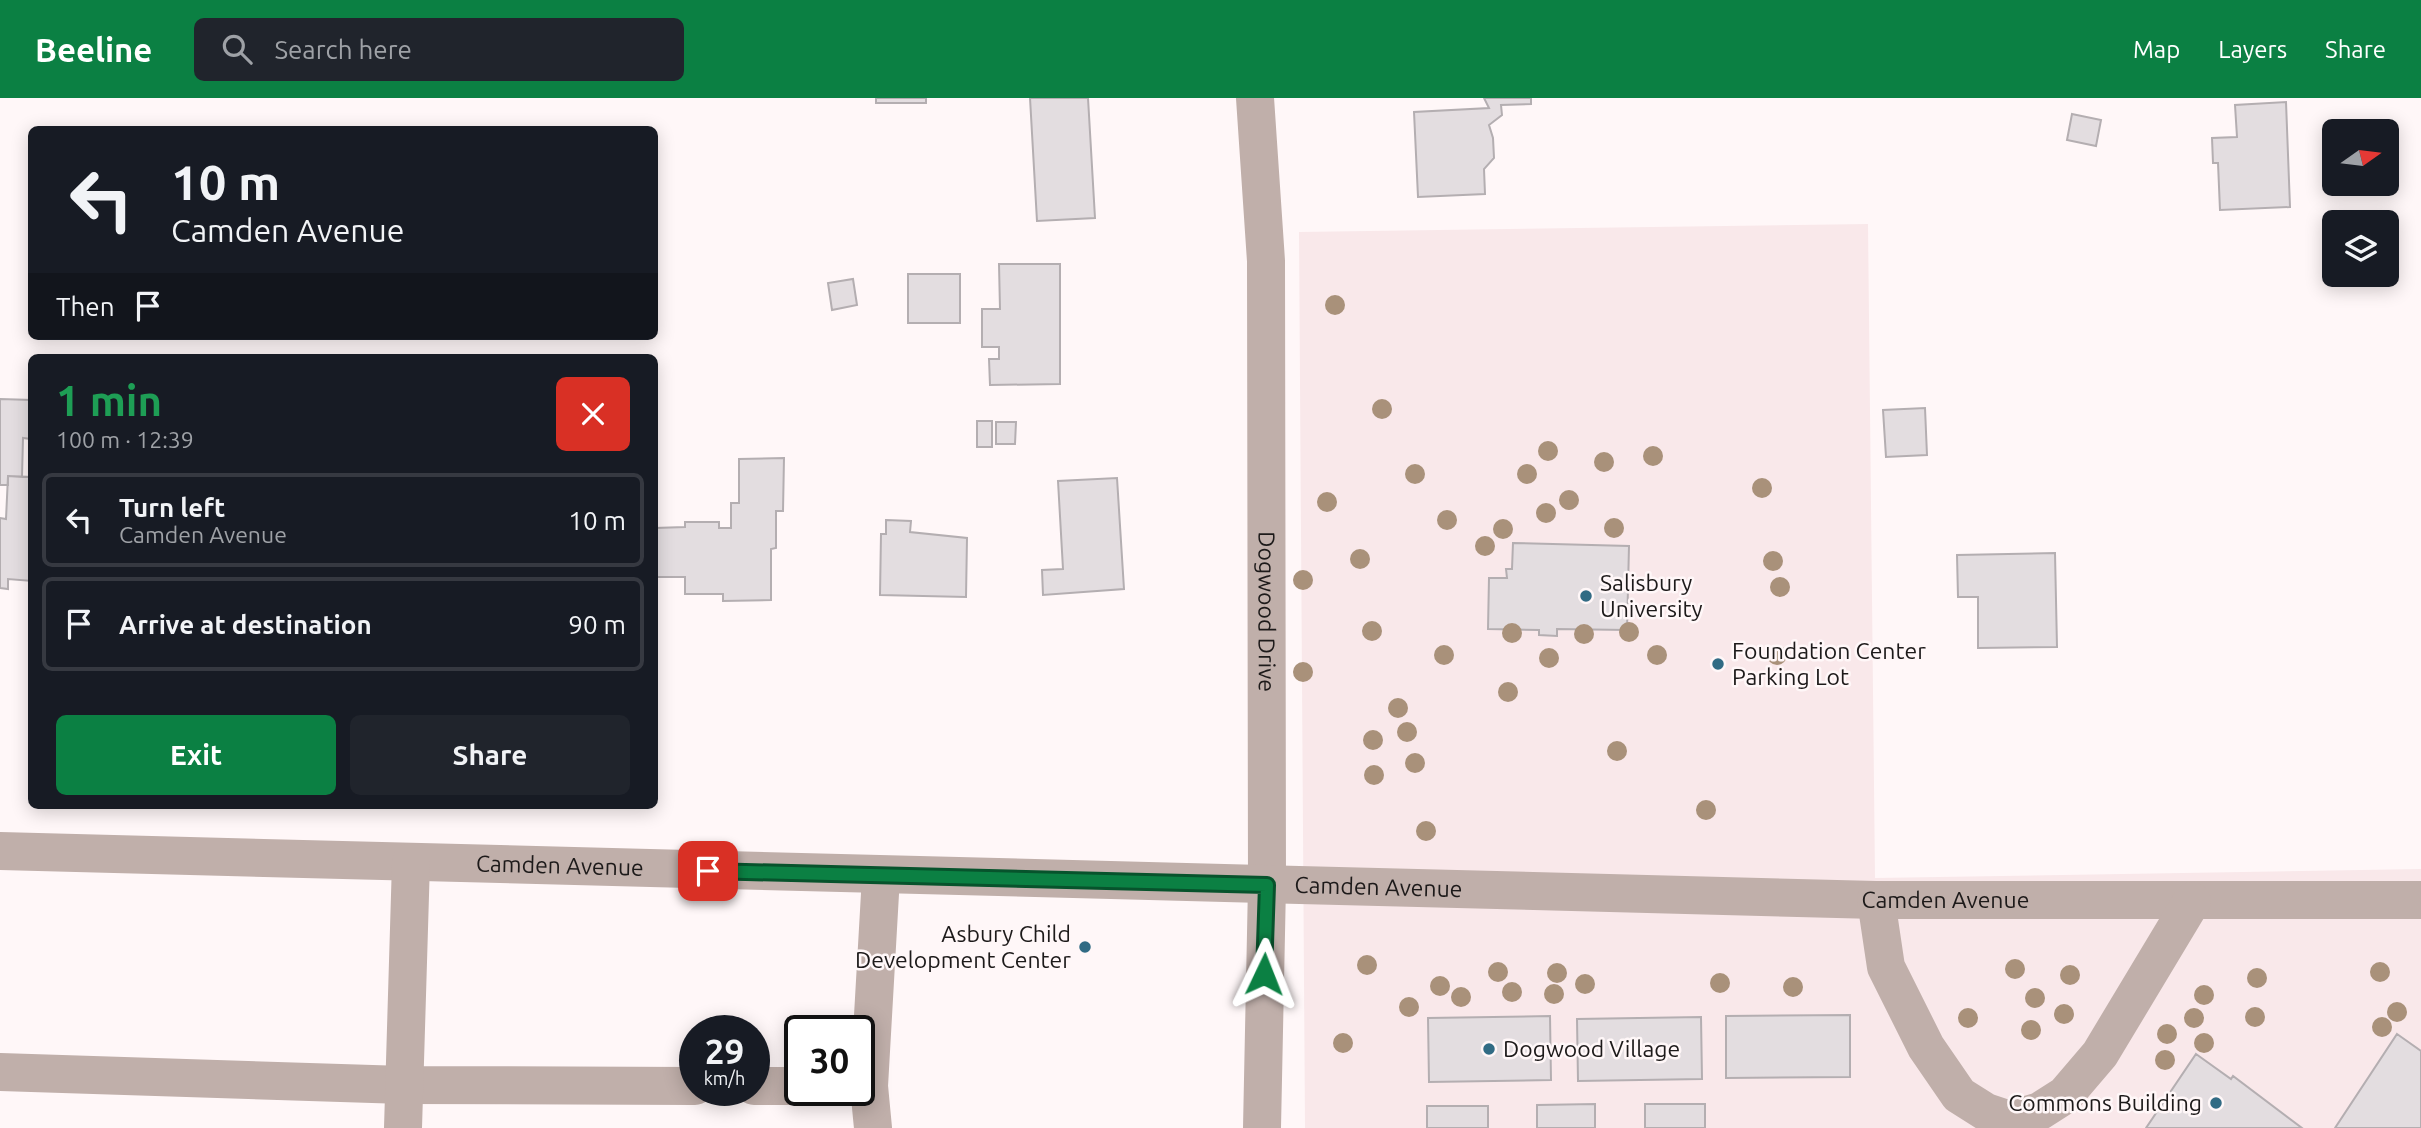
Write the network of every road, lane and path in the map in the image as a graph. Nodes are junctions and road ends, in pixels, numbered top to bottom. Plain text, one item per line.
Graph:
1 (1255, 98) edge
2 (0, 851) edge
3 (411, 862) junction
4 (881, 876) junction
5 (1267, 885) junction
6 (1876, 900) junction
7 (2421, 900) edge
8 (2192, 901) junction
9 (870, 1015) edge
10 (0, 1072) edge
11 (404, 1085) junction
12 (679, 1086) edge
13 (868, 1106) edge
14 (403, 1128) edge
15 (873, 1128) edge
16 (1262, 1128) edge

1 - 5 street, Dogwood Drive
2 - 3 street, Camden Avenue
3 - 4 street, Camden Avenue
3 - 11 street
4 - 5 street, Camden Avenue
4 - 9 street
5 - 6 street, Camden Avenue
5 - 16 street, Dogwood Drive
6 - 8 street, Camden Avenue
6 - 8 street
7 - 8 street, Camden Avenue
10 - 11 street
11 - 12 street
11 - 14 street
13 - 15 street

